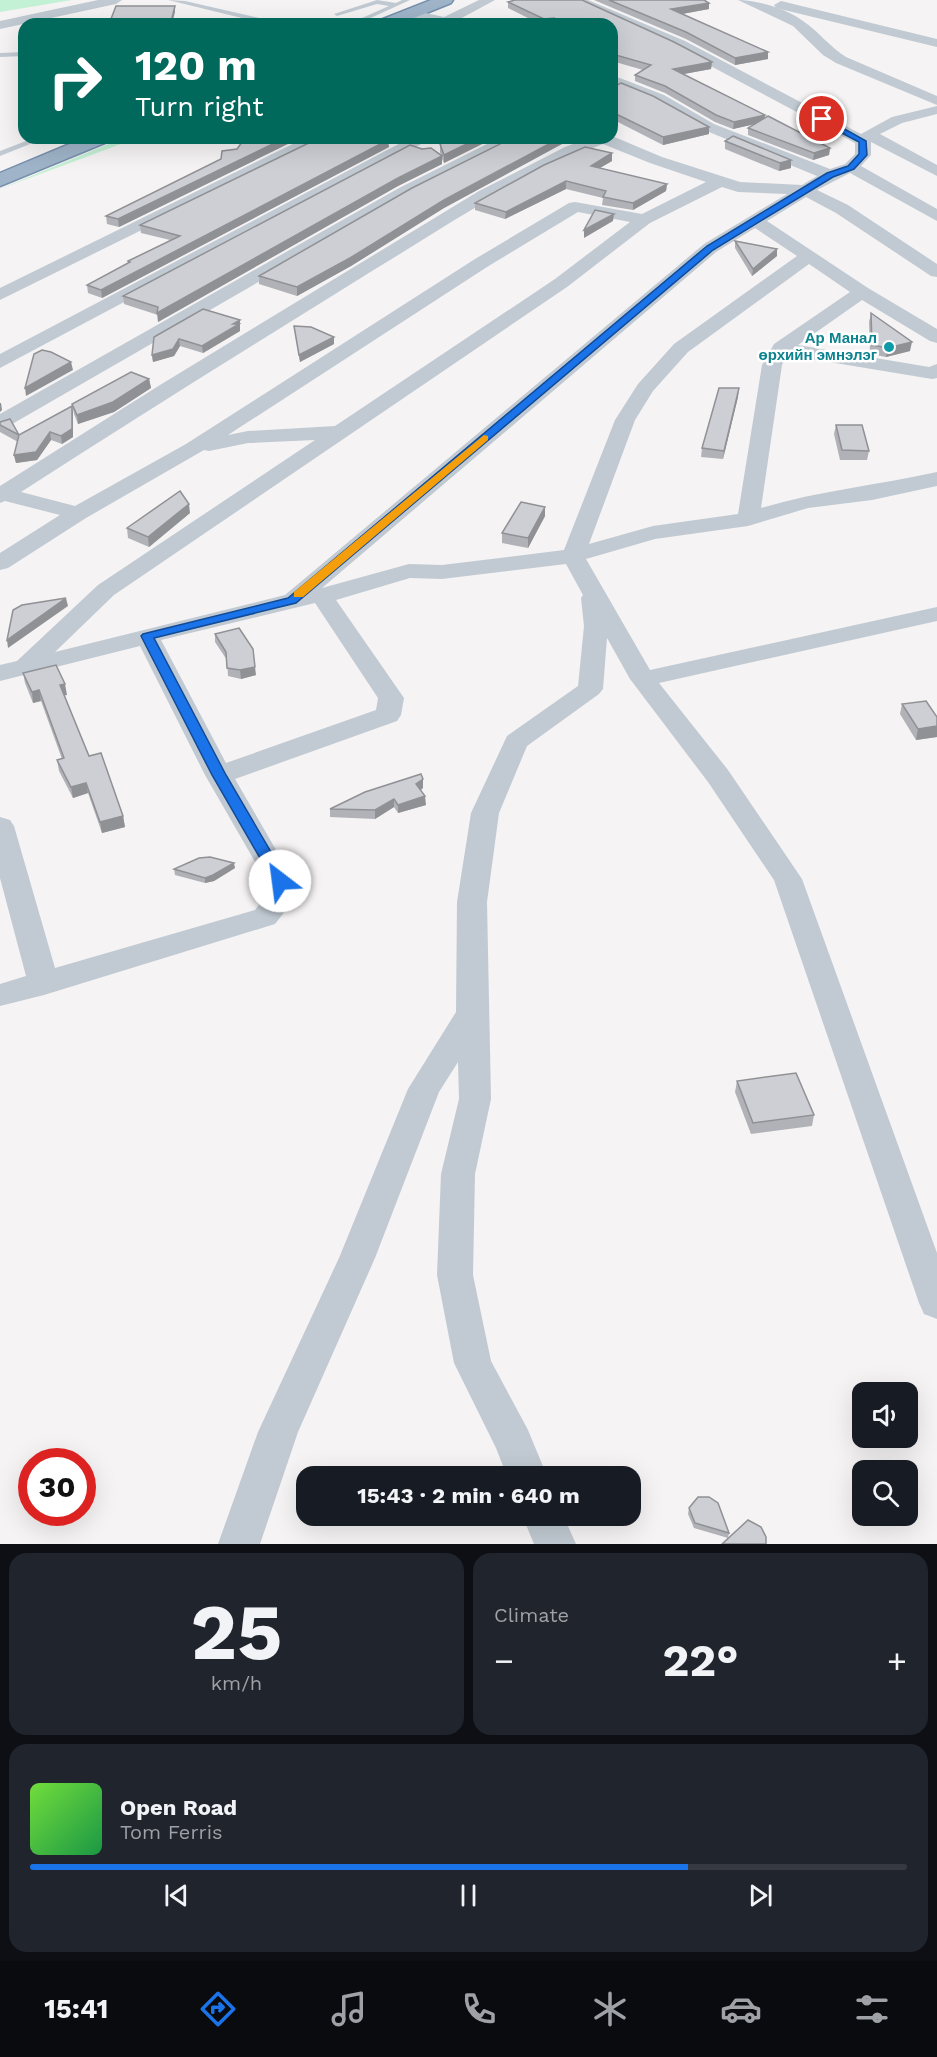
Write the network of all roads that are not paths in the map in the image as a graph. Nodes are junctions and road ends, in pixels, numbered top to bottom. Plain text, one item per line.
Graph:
1 (116, 0) edge
2 (171, 0) edge
3 (489, 0) edge
4 (577, 0) edge
5 (744, 0) edge
6 (760, 0) edge
7 (440, 2) edge
8 (397, 5) junction
9 (412, 5) edge
10 (337, 14) dead end
11 (32, 18) edge
12 (246, 18) edge
13 (366, 18) edge
14 (393, 18) edge
15 (441, 18) edge
16 (460, 18) edge
17 (18, 21) edge
18 (0, 25) edge
19 (881, 36) junction
20 (937, 43) edge
21 (18, 54) edge
22 (0, 55) edge
23 (937, 58) edge
24 (618, 81) edge
25 (937, 101) edge
26 (932, 118) edge
27 (865, 137) junction
28 (618, 143) edge
29 (26, 144) edge
30 (86, 144) edge
31 (305, 144) edge
32 (411, 144) edge
33 (499, 144) edge
34 (588, 144) edge
35 (0, 154) edge
36 (851, 167) junction
37 (937, 171) edge
38 (830, 175) junction
39 (0, 180) edge
40 (719, 182) junction
41 (805, 190) junction
42 (937, 216) edge
43 (644, 219) junction
44 (756, 221) junction
45 (809, 256) junction
46 (937, 273) edge
47 (862, 292) junction
48 (0, 295) edge
49 (937, 338) edge
50 (781, 348) junction
51 (0, 362) edge
52 (935, 376) edge
53 (0, 423) edge
54 (339, 432) junction
55 (193, 448) junction
56 (937, 479) edge
57 (2, 495) edge
58 (78, 513) junction
59 (748, 519) junction
60 (573, 556) junction
61 (0, 563) edge
62 (592, 588) junction
63 (321, 595) junction
64 (292, 600) junction
65 (937, 614) edge
66 (147, 636) junction
67 (27, 665) junction
68 (0, 674) edge
69 (643, 679) junction
70 (219, 775) junction
71 (0, 826) edge
72 (44, 984) junction
73 (0, 995) edge
74 (472, 1007) junction
75 (937, 1303) edge
76 (523, 1466) edge
77 (547, 1526) edge
78 (239, 1544) edge
79 (555, 1544) edge

1 - 11 street
2 - 12 lane
3 - 16 street
4 - 27 street
5 - 25 street
6 - 19 street
7 - 9 highway
8 - 9 lane
8 - 10 lane
8 - 13 lane
9 - 14 highway
9 - 15 street
17 - 18 street
19 - 20 street
19 - 23 street
21 - 22 lane
24 - 38 street
26 - 27 street
27 - 36 street
27 - 37 street
28 - 40 street
29 - 35 lane
30 - 39 highway
31 - 48 street
32 - 51 street
33 - 53 street
34 - 57 street
36 - 38 street
36 - 42 street
38 - 41 street
40 - 41 street
40 - 43 street
41 - 44 street
41 - 46 street
43 - 54 street
43 - 55 street
44 - 45 street
44 - 64 street
45 - 47 street
45 - 60 street
47 - 49 street
47 - 50 street
50 - 52 street
50 - 59 street
54 - 55 street
54 - 67 street
55 - 58 street
56 - 59 street
57 - 58 street
58 - 61 street
59 - 60 street
60 - 62 street
60 - 63 street
62 - 69 street
62 - 74 street
63 - 64 street
63 - 70 street
64 - 66 street
65 - 69 street
66 - 67 street
66 - 70 street
67 - 68 street
69 - 75 street
70 - 72 street
71 - 72 street
72 - 73 street
74 - 76 street
74 - 78 street
77 - 79 street

